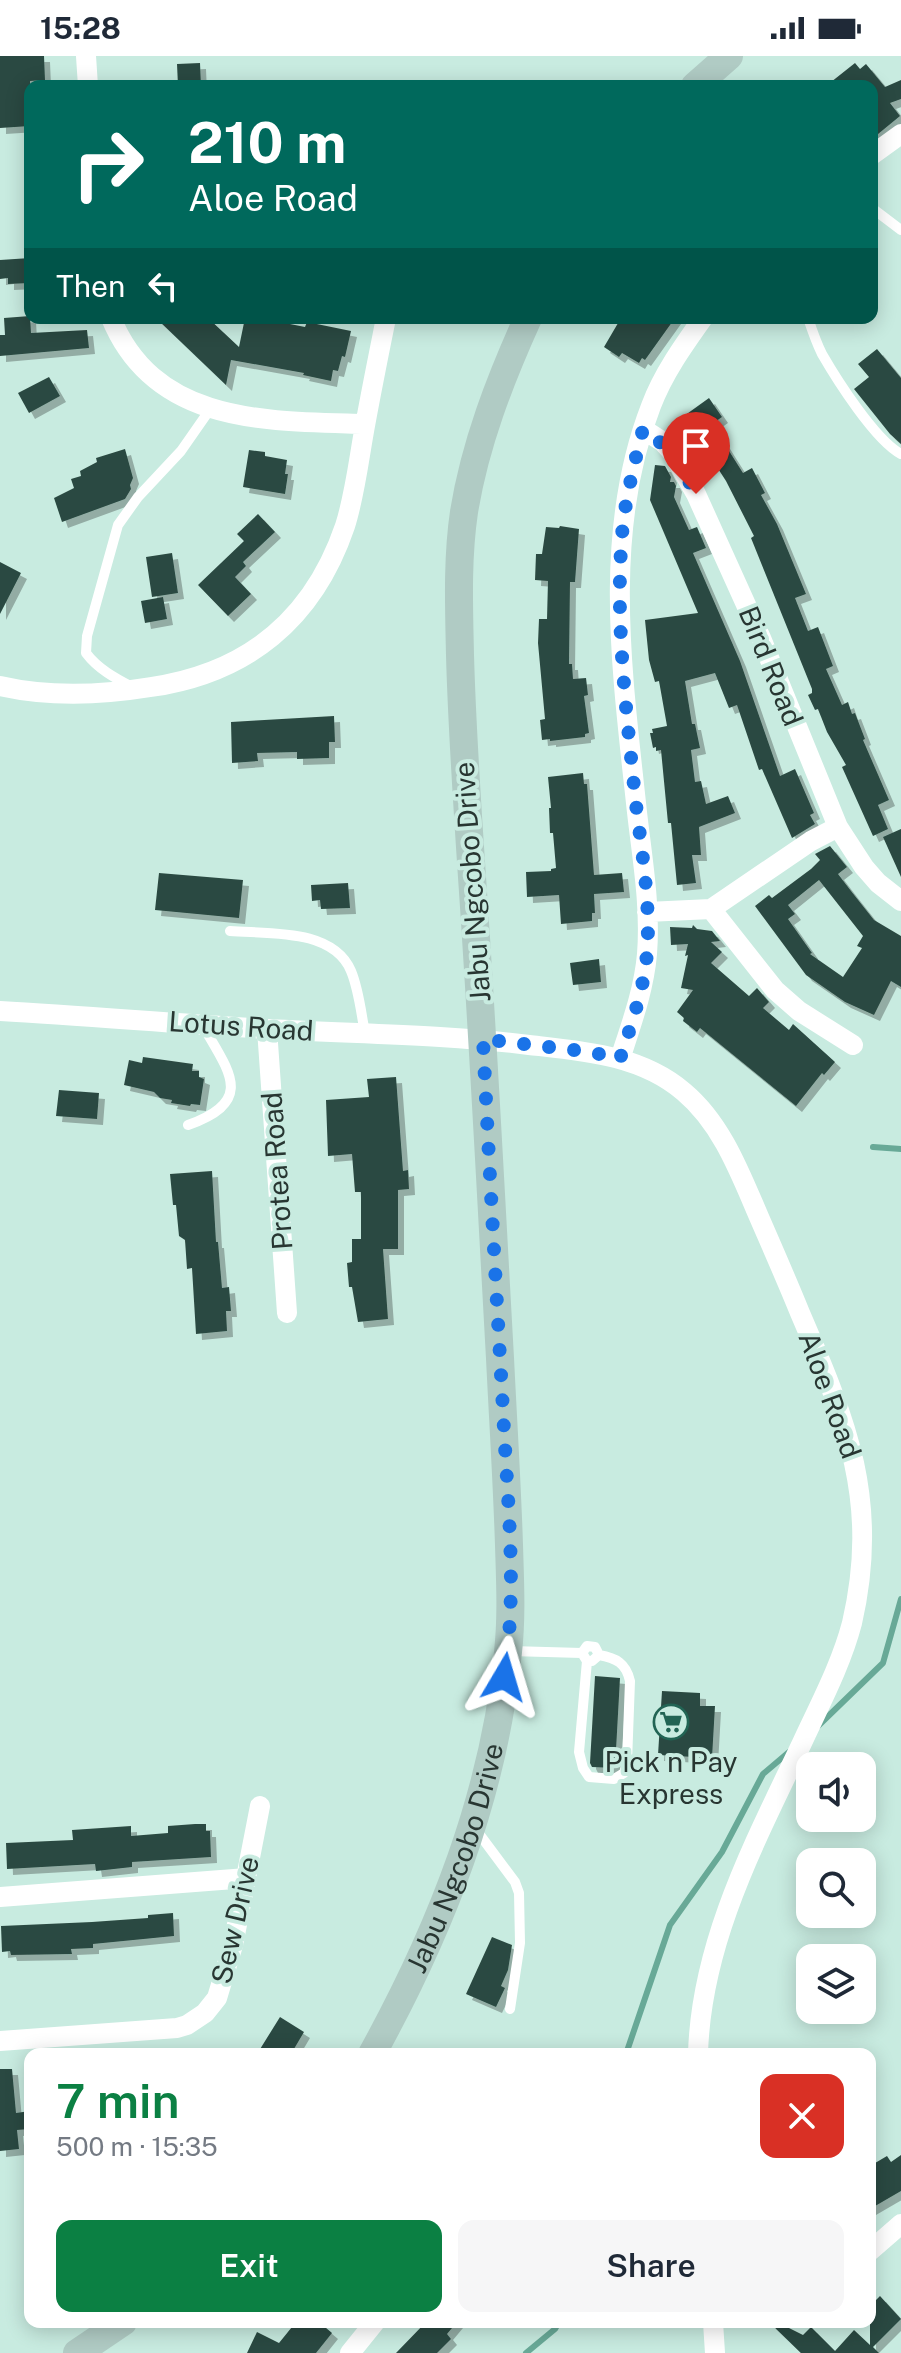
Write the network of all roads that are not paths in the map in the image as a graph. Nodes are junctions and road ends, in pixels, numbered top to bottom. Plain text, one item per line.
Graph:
1 (86, 56) edge
2 (729, 56) edge
3 (88, 80) edge
4 (702, 80) edge
5 (901, 134) edge
6 (878, 151) edge
7 (878, 213) edge
8 (901, 230) edge
9 (114, 324) edge
10 (385, 324) edge
11 (525, 324) edge
12 (699, 324) edge
13 (810, 324) edge
14 (211, 408) junction
15 (365, 424) junction
16 (643, 429) junction
17 (901, 454) edge
18 (0, 686) edge
19 (138, 689) junction
20 (838, 827) junction
21 (901, 901) edge
22 (711, 909) junction
23 (647, 912) junction
24 (230, 931) dead end
25 (0, 1011) edge
26 (202, 1024) junction
27 (267, 1029) junction
28 (365, 1034) junction
29 (483, 1039) junction
30 (853, 1045) dead end
31 (620, 1059) junction
32 (188, 1125) dead end
33 (287, 1313) dead end
34 (508, 1651) junction
35 (584, 1657) junction
36 (260, 1806) dead end
37 (473, 1826) junction
38 (247, 1878) junction
39 (0, 1897) edge
40 (510, 2009) dead end
41 (0, 2041) edge
42 (375, 2048) edge
43 (699, 2048) edge
44 (901, 2224) edge
45 (876, 2246) edge
46 (114, 2328) edge
47 (370, 2328) edge
48 (719, 2328) edge
49 (77, 2353) edge
50 (350, 2353) edge
51 (715, 2353) edge

1 - 3 street
2 - 4 main road
5 - 6 street
7 - 8 lane
9 - 14 street
10 - 15 street
11 - 29 main road, Jabu Ngcobo Drive
12 - 16 street
13 - 17 lane
14 - 15 street
14 - 19 lane
15 - 19 street
16 - 20 street, Bird Road
16 - 23 street
18 - 19 street
20 - 21 street, Bird Road
20 - 22 street
22 - 23 street
22 - 30 street
23 - 31 street
24 - 28 lane
25 - 26 street, Lotus Road
26 - 27 street, Lotus Road
26 - 32 lane
27 - 28 street, Lotus Road
27 - 33 street, Protea Road
28 - 29 street, Lotus Road
29 - 31 street, Aloe Road
29 - 34 main road, Jabu Ngcobo Drive
31 - 43 street, Aloe Road
34 - 35 lane
34 - 37 main road, Jabu Ngcobo Drive
35 - 35 lane
36 - 38 street, Sew Drive
37 - 40 lane
37 - 42 main road, Jabu Ngcobo Drive
38 - 39 street
38 - 41 street, Sew Drive
44 - 45 street
46 - 49 main road
47 - 50 street
48 - 51 street

